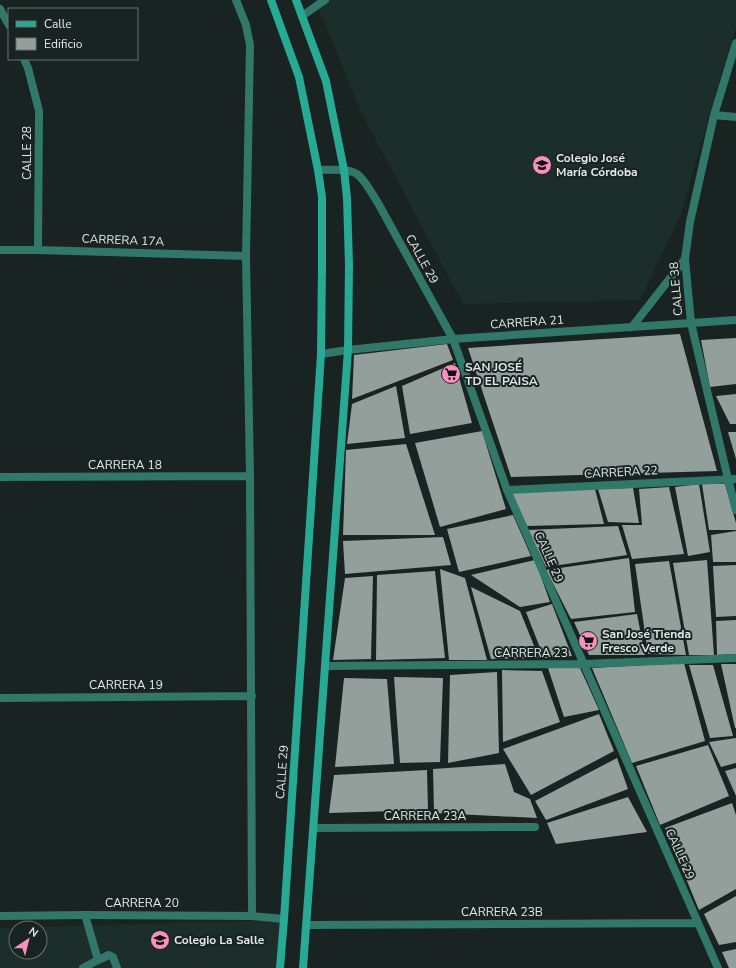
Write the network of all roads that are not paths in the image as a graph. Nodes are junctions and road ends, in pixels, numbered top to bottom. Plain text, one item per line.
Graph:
1 (236, 0) edge
2 (271, 0) edge
3 (296, 0) edge
4 (325, 0) edge
5 (0, 9) edge
6 (302, 16) junction
7 (8, 23) edge
8 (736, 43) edge
9 (24, 60) edge
10 (714, 115) junction
11 (736, 117) edge
12 (318, 170) junction
13 (344, 170) junction
14 (0, 250) edge
15 (38, 250) junction
16 (246, 256) junction
17 (685, 259) junction
18 (736, 320) edge
19 (691, 323) junction
20 (632, 327) junction
21 (453, 339) junction
22 (348, 350) junction
23 (321, 354) junction
24 (250, 476) junction
25 (0, 477) edge
26 (732, 479) edge
27 (506, 490) junction
28 (736, 510) edge
29 (736, 658) edge
30 (583, 664) junction
31 (325, 666) junction
32 (252, 696) junction
33 (0, 698) edge
34 (536, 827) dead end
35 (314, 828) junction
36 (85, 915) junction
37 (0, 916) edge
38 (252, 916) junction
39 (284, 919) junction
40 (698, 923) junction
41 (307, 925) junction
42 (98, 960) junction
43 (83, 968) edge
44 (117, 968) edge
45 (280, 968) edge
46 (303, 968) edge
47 (718, 968) edge

1 - 16 street
2 - 12 main road, CALLE 29
3 - 6 main road
4 - 6 street
5 - 7 street
6 - 13 main road
8 - 10 street, CALLE 38
9 - 15 street, CALLE 28
10 - 11 street
10 - 17 street, CALLE 38
12 - 13 street, CALLE 29
12 - 23 main road, CALLE 29
13 - 21 street, CALLE 29
13 - 22 main road
14 - 15 street, CARRERA 17A
15 - 16 street, CARRERA 17A
16 - 24 street
17 - 19 street, CALLE 38
17 - 20 street
18 - 19 street, CARRERA 21
19 - 20 street, CARRERA 21
19 - 26 street, CALLE 38
20 - 21 street, CARRERA 21
21 - 22 street, CARRERA 21
21 - 27 street, CALLE 29
22 - 23 street, CARRERA 21
22 - 31 main road
23 - 39 main road, CALLE 29
24 - 25 street, CARRERA 18
24 - 32 street
26 - 27 street, CARRERA 22
26 - 28 street, CALLE 38
27 - 30 street, CALLE 29
29 - 30 street, CARRERA 23
30 - 31 street, CARRERA 23
30 - 40 street, CALLE 29
31 - 35 main road
32 - 33 street, CARRERA 19
32 - 38 street
34 - 35 street, CARRERA 23A
35 - 41 main road
36 - 37 street, CARRERA 20
36 - 38 street, CARRERA 20
36 - 42 street
38 - 39 street, CARRERA 20
39 - 45 main road, CALLE 29
40 - 41 street, CARRERA 23B
40 - 47 street, CALLE 29
41 - 46 main road
42 - 43 street
42 - 44 street

